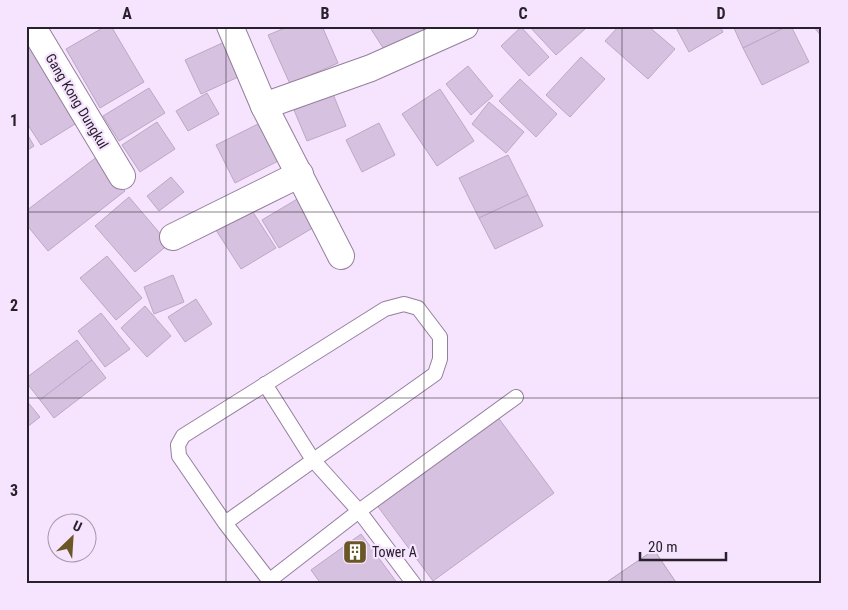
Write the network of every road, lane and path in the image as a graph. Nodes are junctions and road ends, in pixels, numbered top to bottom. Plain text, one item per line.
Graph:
1 (32, 26) edge
2 (230, 26) edge
3 (465, 26) edge
4 (264, 106) junction
5 (300, 174) junction
6 (122, 176) dead end
7 (173, 237) dead end
8 (341, 256) dead end
9 (265, 384) junction
10 (516, 397) dead end
11 (313, 460) junction
12 (359, 511) junction
13 (225, 523) junction
14 (271, 582) edge
15 (414, 584) edge

1 - 6 street, Gang Kong Dungkul
2 - 4 street
3 - 4 street
4 - 5 street
5 - 7 street
5 - 8 street
9 - 11 lane
9 - 11 lane
9 - 13 lane
10 - 12 lane
11 - 12 lane
11 - 13 lane
12 - 14 lane
12 - 15 lane
13 - 14 lane

